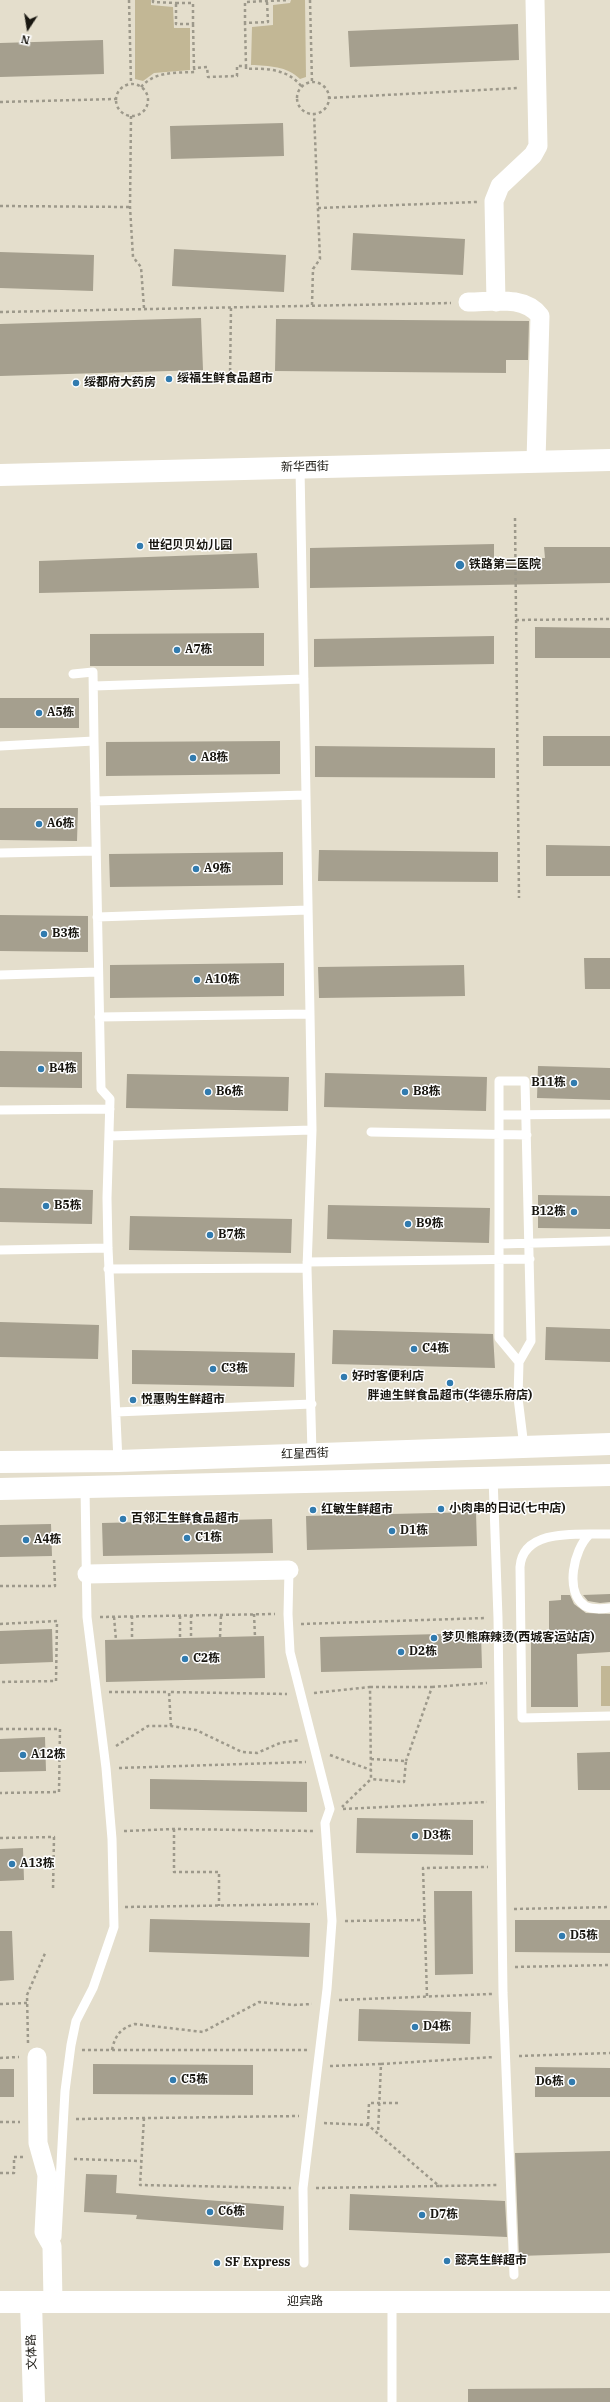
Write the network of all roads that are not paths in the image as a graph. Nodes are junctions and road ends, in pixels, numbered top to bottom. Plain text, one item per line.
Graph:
1 (535, 0) edge
2 (468, 302) road end
3 (496, 302) junction
4 (610, 460) edge
5 (536, 461) junction
6 (300, 468) junction
7 (0, 474) edge
8 (73, 674) dead end
9 (304, 678) junction
10 (94, 686) junction
11 (94, 741) junction
12 (0, 746) edge
13 (306, 796) junction
14 (95, 801) junction
15 (96, 851) junction
16 (0, 853) edge
17 (308, 910) junction
18 (97, 917) junction
19 (98, 972) junction
20 (0, 974) edge
21 (310, 1014) junction
22 (99, 1017) junction
23 (110, 1109) junction
24 (0, 1110) edge
25 (610, 1114) edge
26 (499, 1115) junction
27 (526, 1115) junction
28 (312, 1130) junction
29 (371, 1132) dead end
30 (527, 1135) junction
31 (108, 1136) junction
32 (499, 1136) junction
33 (610, 1241) edge
34 (529, 1242) junction
35 (500, 1244) junction
36 (108, 1248) junction
37 (0, 1250) edge
38 (530, 1259) junction
39 (500, 1260) junction
40 (307, 1265) junction
41 (108, 1269) junction
42 (519, 1362) junction
43 (312, 1404) junction
44 (116, 1412) junction
45 (610, 1444) edge
46 (524, 1447) junction
47 (312, 1453) junction
48 (96, 1461) junction
49 (118, 1461) junction
50 (0, 1462) edge
51 (610, 1475) edge
52 (526, 1476) junction
53 (493, 1477) junction
54 (91, 1487) junction
55 (0, 1489) edge
56 (589, 1534) junction
57 (610, 1534) edge
58 (289, 1570) joint
59 (87, 1574) junction
60 (610, 1608) edge
61 (610, 1716) edge
62 (32, 2053) road end
63 (52, 2158) junction
64 (304, 2263) dead end
65 (514, 2275) dead end
66 (0, 2302) edge
67 (31, 2302) junction
68 (53, 2302) junction
69 (610, 2302) edge
70 (392, 2303) junction
71 (34, 2402) edge
72 (392, 2402) edge

1 - 3 street
2 - 3 street
3 - 5 street
4 - 5 main road, 新华西街
5 - 6 main road, 新华西街
6 - 7 main road, 新华西街
6 - 9 lane
8 - 10 lane
9 - 10 lane
9 - 13 lane
10 - 11 lane
11 - 12 lane
11 - 14 lane
13 - 14 lane
13 - 17 lane
14 - 15 lane
15 - 16 lane
15 - 18 lane
17 - 18 lane
17 - 21 lane
18 - 19 lane
19 - 20 lane
19 - 22 lane
21 - 22 lane
21 - 28 lane
22 - 23 lane
23 - 24 lane
23 - 31 lane
25 - 27 lane
26 - 27 lane
26 - 27 lane
26 - 32 lane
27 - 30 lane
28 - 31 lane
28 - 40 lane
29 - 32 lane
30 - 32 lane
30 - 34 lane
31 - 36 lane
32 - 35 lane
33 - 34 lane
34 - 35 lane
34 - 38 lane
35 - 39 lane
36 - 37 lane
36 - 41 lane
38 - 39 lane
38 - 42 lane
39 - 40 lane
39 - 42 lane
40 - 41 lane
40 - 43 lane
41 - 44 lane
42 - 46 lane
43 - 44 lane
43 - 47 lane
44 - 49 lane
45 - 46 main road, 红星西街
46 - 47 main road, 红星西街
46 - 52 main road
47 - 49 main road, 红星西街
48 - 49 main road, 红星西街
48 - 50 main road, 红星西街
48 - 54 main road
51 - 52 main road
52 - 53 main road
53 - 54 main road
53 - 65 lane
54 - 55 main road
54 - 59 lane
56 - 57 lane
56 - 60 lane
56 - 61 lane
58 - 59 street
58 - 64 lane
59 - 63 lane
62 - 63 street
63 - 68 street
66 - 67 main road, 迎宾路
67 - 68 main road, 迎宾路
67 - 71 main road, 文体路
68 - 70 main road, 迎宾路
69 - 70 main road, 迎宾路
70 - 72 lane

